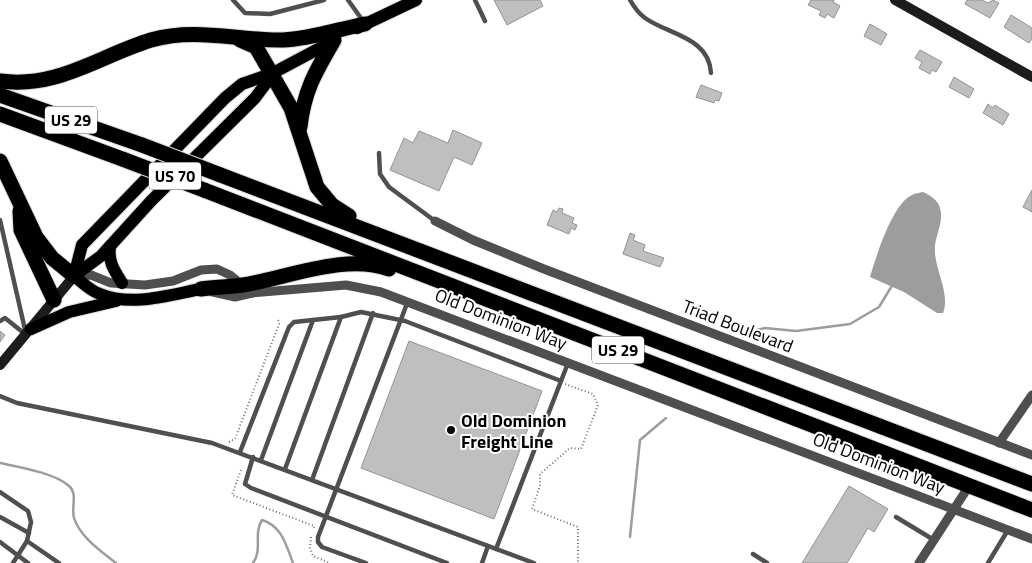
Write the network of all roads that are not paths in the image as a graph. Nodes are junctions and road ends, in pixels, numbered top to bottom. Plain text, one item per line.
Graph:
1 (233, 0) edge
2 (324, 0) edge
3 (348, 0) edge
4 (416, 0) edge
5 (475, 0) edge
6 (630, 0) edge
7 (895, 0) edge
8 (485, 21) dead end
9 (365, 24) junction
10 (236, 38) junction
11 (334, 40) junction
12 (711, 73) dead end
13 (273, 74) junction
14 (1032, 77) edge
15 (0, 81) edge
16 (0, 95) edge
17 (0, 114) edge
18 (299, 133) junction
19 (379, 153) dead end
20 (0, 161) edge
21 (20, 204) junction
22 (0, 220) edge
23 (435, 221) joint
24 (390, 238) junction
25 (110, 246) junction
26 (74, 276) junction
27 (122, 283) junction
28 (201, 289) joint
29 (248, 289) junction
30 (122, 299) junction
31 (54, 300) junction
32 (489, 300) junction
33 (408, 301) junction
34 (374, 314) junction
35 (342, 317) junction
36 (313, 320) junction
37 (0, 321) edge
38 (400, 321) junction
39 (28, 332) junction
40 (568, 362) junction
41 (0, 365) edge
42 (561, 382) junction
43 (1032, 395) edge
44 (0, 396) edge
45 (999, 443) junction
46 (240, 452) junction
47 (1032, 455) edge
48 (253, 457) junction
49 (261, 460) junction
50 (285, 470) junction
51 (312, 480) junction
52 (1032, 484) edge
53 (969, 486) junction
54 (338, 490) junction
55 (0, 492) edge
56 (955, 509) junction
57 (1032, 510) edge
58 (0, 517) edge
59 (326, 517) junction
60 (896, 517) dead end
61 (1008, 530) junction
62 (29, 533) junction
63 (1032, 539) edge
64 (934, 540) junction
65 (0, 542) edge
66 (27, 542) junction
67 (488, 546) junction
68 (496, 549) junction
69 (753, 554) dead end
70 (18, 556) junction
71 (13, 563) edge
72 (28, 563) edge
73 (59, 563) edge
74 (366, 563) edge
75 (447, 563) edge
76 (482, 563) edge
77 (534, 563) edge
78 (767, 563) edge
79 (919, 563) edge
80 (988, 563) edge

1 - 2 lane
3 - 9 lane
4 - 9 main road, US 70
5 - 8 lane
6 - 12 lane
7 - 14 street
9 - 10 highway
9 - 11 main road, US 70
10 - 13 highway
10 - 15 highway
11 - 13 main road, US 70
11 - 18 highway
13 - 18 highway
13 - 25 main road, US 70
13 - 26 main road
16 - 24 highway, US 29, bridge
17 - 32 highway, US 29, bridge
18 - 24 highway
19 - 23 lane
20 - 21 highway
21 - 26 highway
21 - 31 highway
22 - 39 lane
23 - 45 street, Triad Boulevard
24 - 52 highway, US 29
25 - 26 main road, US 70
25 - 27 main road
26 - 27 street
26 - 30 main road
26 - 31 street
27 - 29 street
28 - 29 highway
28 - 30 main road
29 - 32 highway
29 - 33 street, Old Dominion Way
30 - 39 main road
31 - 39 street
32 - 53 highway, US 29
33 - 38 lane
33 - 40 street, Old Dominion Way
34 - 35 lane
34 - 38 lane
34 - 51 lane
35 - 36 lane
35 - 50 lane
36 - 46 lane
36 - 49 lane
37 - 39 lane
38 - 42 lane
38 - 54 lane
39 - 41 street
40 - 42 lane
40 - 56 street, Old Dominion Way
42 - 68 lane
43 - 45 street
44 - 46 lane
45 - 47 street, Triad Boulevard
46 - 48 lane
48 - 49 lane
48 - 59 lane
49 - 50 lane
50 - 51 lane
51 - 54 lane
53 - 56 street
53 - 57 highway, US 29
54 - 59 lane
54 - 67 lane
55 - 62 lane
56 - 61 street, Old Dominion Way
56 - 64 street
58 - 62 lane
59 - 74 lane
59 - 75 lane
60 - 64 lane
61 - 63 street, Old Dominion Way
61 - 80 lane
62 - 66 lane
64 - 79 street
65 - 70 lane
66 - 70 lane
66 - 73 lane
67 - 68 lane
67 - 76 lane
68 - 77 lane
69 - 78 lane
70 - 71 lane
70 - 72 lane

